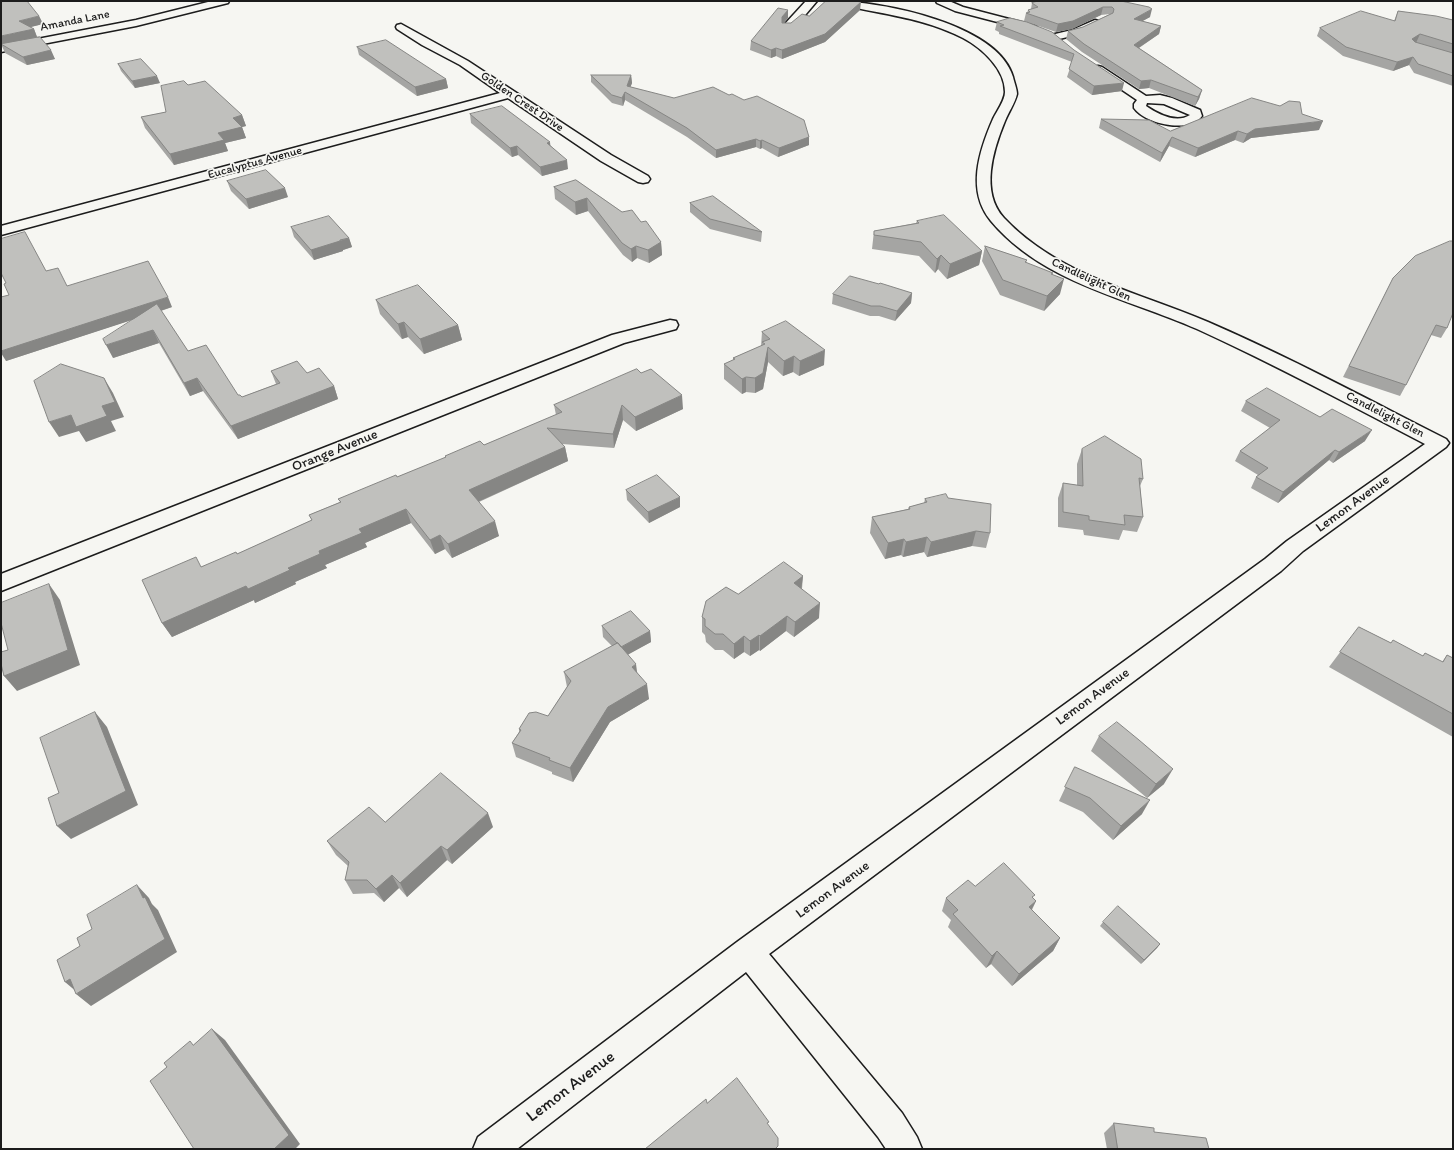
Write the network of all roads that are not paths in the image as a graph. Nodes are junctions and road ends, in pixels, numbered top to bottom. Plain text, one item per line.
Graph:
1 (224, 1) edge
2 (812, 1) edge
3 (838, 1) edge
4 (941, 1) edge
5 (959, 9) junction
6 (1106, 18) edge
7 (929, 20) junction
8 (401, 27) dead end
9 (787, 28) edge
10 (1055, 37) junction
11 (1068, 48) edge
12 (1, 49) edge
13 (1089, 63) edge
14 (509, 94) junction
15 (1144, 100) dead end
16 (643, 179) dead end
17 (1, 231) edge
18 (670, 325) dead end
19 (1439, 443) joint
20 (1, 583) edge
21 (748, 952) junction
22 (490, 1149) edge
23 (905, 1149) edge

1 - 12 street, Amanda Lane
2 - 9 street
3 - 7 street, Candlelight Glen
4 - 5 street
5 - 7 street
5 - 10 street
6 - 10 street
7 - 19 street, Candlelight Glen
8 - 14 street, Golden Crest Drive
10 - 11 street
13 - 15 street
14 - 16 street, Golden Crest Drive
14 - 17 street, Eucalyptus Avenue
18 - 20 street, Orange Avenue
19 - 21 street, Lemon Avenue
21 - 22 street, Lemon Avenue
21 - 23 street

